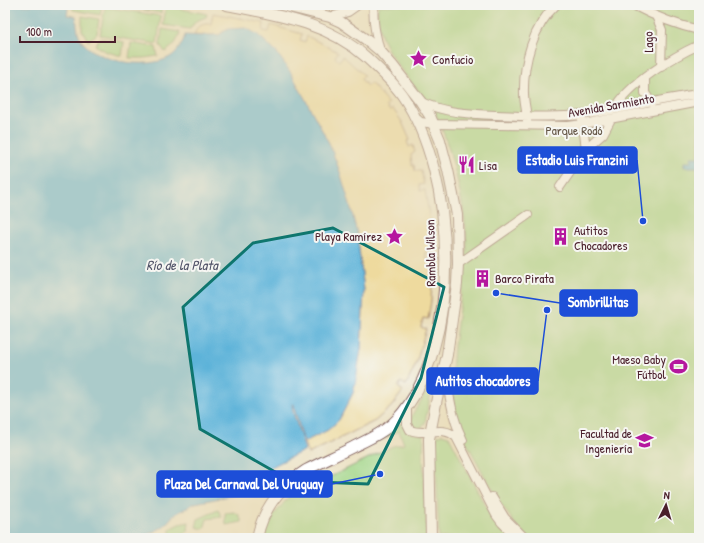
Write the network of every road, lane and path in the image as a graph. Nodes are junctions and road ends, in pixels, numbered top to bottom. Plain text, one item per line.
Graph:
1 (227, 5) edge
2 (281, 5) edge
3 (358, 5) edge
4 (374, 5) edge
5 (556, 5) edge
6 (633, 5) edge
7 (656, 16) junction
8 (330, 17) junction
9 (699, 30) edge
10 (699, 45) edge
11 (380, 51) junction
12 (661, 67) junction
13 (645, 78) junction
14 (699, 94) edge
15 (421, 102) junction
16 (699, 102) edge
17 (652, 103) junction
18 (616, 110) junction
19 (582, 115) junction
20 (527, 116) junction
21 (414, 117) junction
22 (611, 119) junction
23 (434, 124) junction
24 (584, 124) junction
25 (527, 126) junction
26 (586, 149) junction
27 (560, 187) dead end
28 (528, 215) dead end
29 (458, 264) junction
30 (444, 368) junction
31 (407, 406) junction
32 (430, 431) junction
33 (257, 538) edge
34 (431, 538) edge
35 (517, 538) edge
36 (525, 538) edge

1 - 21 main road, Rambla Wilson
2 - 8 main road, Rambla Wilson
3 - 8 street
4 - 11 street
5 - 20 street
6 - 7 street
7 - 9 street
7 - 12 street, Lago
8 - 11 main road, Rambla Wilson
10 - 12 street
11 - 15 main road, Rambla Wilson
12 - 13 street
13 - 17 street
13 - 18 street
14 - 17 street, Avenida Sarmiento
15 - 20 street, Avenida Sarmiento
15 - 23 main road, Rambla Wilson
16 - 22 street, Avenida Sarmiento
17 - 18 street, Avenida Sarmiento
18 - 19 street, Avenida Sarmiento
19 - 20 street, Avenida Sarmiento
19 - 24 street
20 - 25 street
21 - 23 street, Avenida Sarmiento
21 - 31 main road, Rambla Wilson
22 - 24 street, Avenida Sarmiento
22 - 26 street
23 - 25 street, Avenida Sarmiento
23 - 29 main road, Rambla Wilson
24 - 25 street, Avenida Sarmiento
24 - 26 street
26 - 27 street
28 - 29 street
29 - 30 main road, Rambla Wilson
30 - 32 main road, Rambla Wilson
30 - 36 street
31 - 32 street
31 - 33 main road, Rambla Wilson
32 - 34 main road, Rambla Wilson
32 - 35 street

